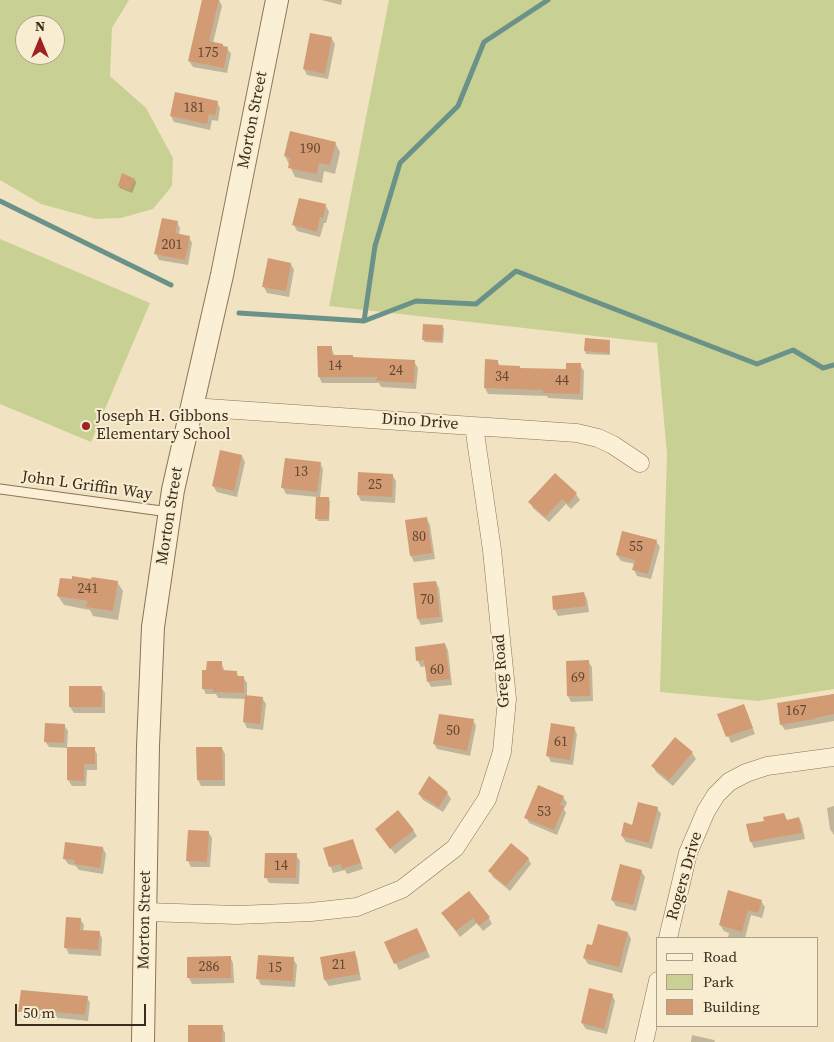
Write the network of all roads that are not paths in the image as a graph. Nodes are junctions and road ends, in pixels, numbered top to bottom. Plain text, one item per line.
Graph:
1 (277, 0) edge
2 (192, 407) junction
3 (474, 426) junction
4 (640, 463) dead end
5 (0, 489) edge
6 (169, 512) junction
7 (834, 757) edge
8 (146, 912) junction
9 (668, 937) edge
10 (656, 990) edge
11 (143, 1042) edge
12 (644, 1042) edge

1 - 2 street, Morton Street
2 - 3 street, Dino Drive
2 - 6 street, Morton Street
3 - 4 street, Dino Drive
3 - 8 street, Greg Road
5 - 6 lane, John L Griffin Way
6 - 8 street, Morton Street
7 - 9 street, Rogers Drive
8 - 11 street, Morton Street
10 - 12 street

